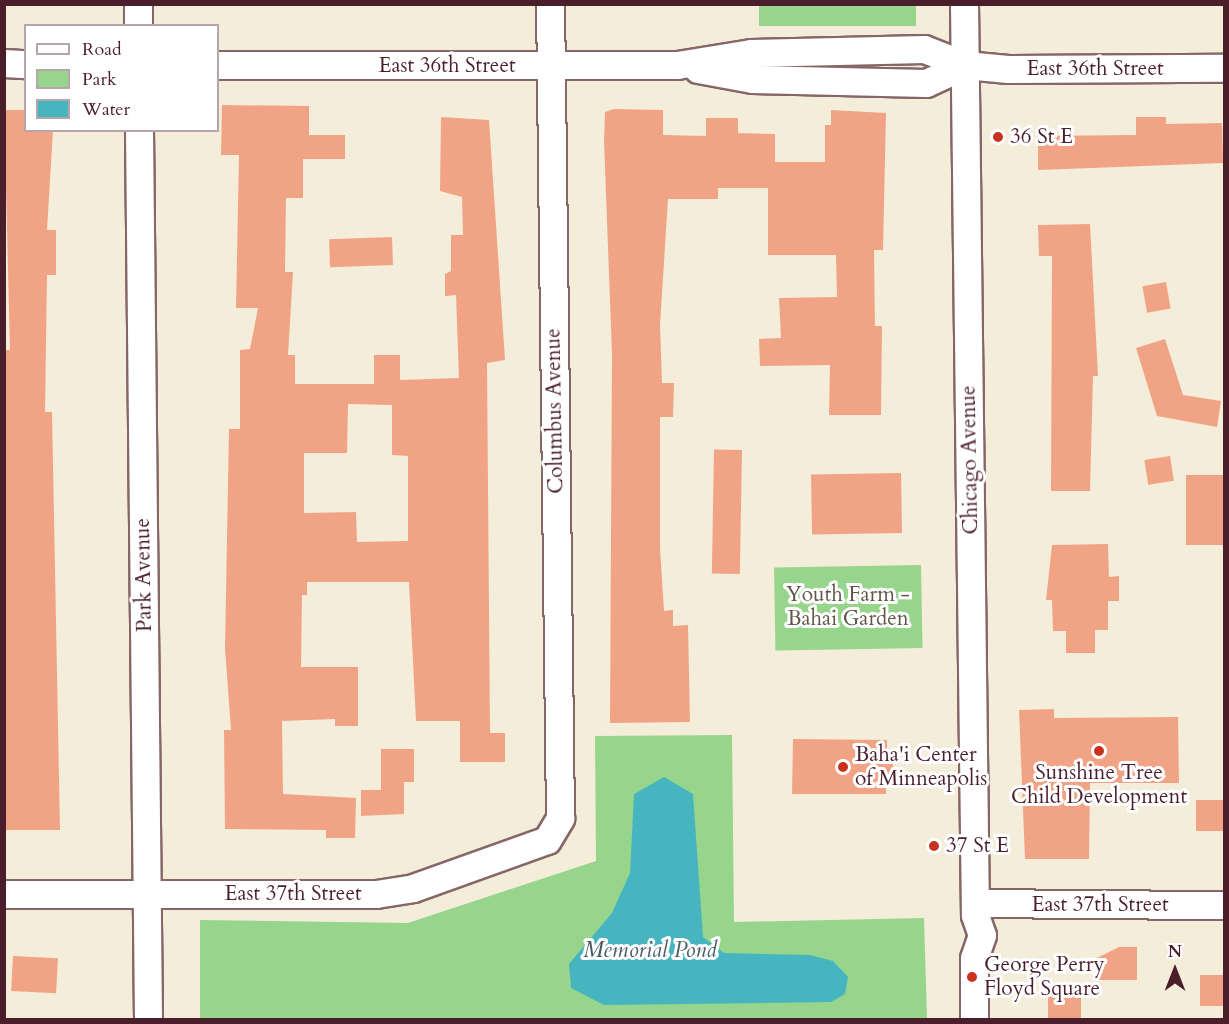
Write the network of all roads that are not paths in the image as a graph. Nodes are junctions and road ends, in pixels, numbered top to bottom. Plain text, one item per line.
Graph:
1 (138, 4) edge
2 (550, 4) edge
3 (964, 4) edge
4 (138, 24) edge
5 (4, 63) edge
6 (24, 64) edge
7 (219, 64) edge
8 (965, 65) junction
9 (551, 66) junction
10 (1224, 68) edge
11 (139, 132) edge
12 (560, 818) joint
13 (147, 893) junction
14 (4, 894) edge
15 (1224, 905) edge
16 (974, 929) junction
17 (148, 1020) edge
18 (974, 1020) edge

1 - 4 street
2 - 9 street, Columbus Avenue
3 - 8 street, Chicago Avenue
5 - 6 street
7 - 9 street, East 36th Street
8 - 9 street, East 36th Street
8 - 10 street, East 36th Street
8 - 16 street, Chicago Avenue
9 - 12 street, Columbus Avenue
11 - 13 street, Park Avenue
12 - 13 street, East 37th Street
13 - 14 street, East 37th Street
13 - 17 street, Park Avenue
15 - 16 street, East 37th Street
16 - 18 street, Chicago Avenue

